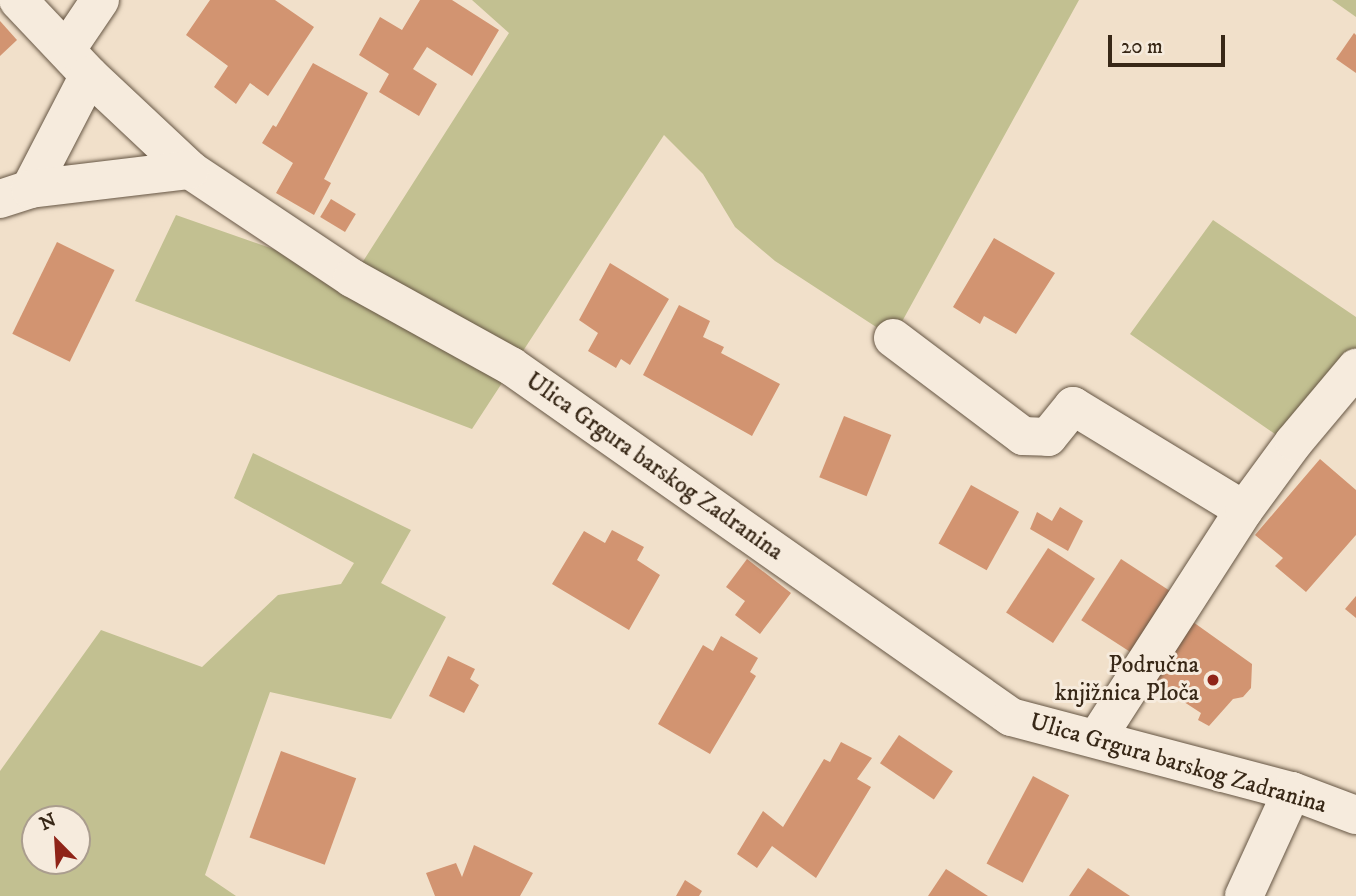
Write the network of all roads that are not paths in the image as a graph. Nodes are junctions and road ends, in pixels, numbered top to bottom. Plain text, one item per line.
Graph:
1 (18, 0) edge
2 (100, 0) edge
3 (78, 62) junction
4 (190, 170) junction
5 (15, 194) edge
6 (893, 338) dead end
7 (1356, 368) edge
8 (1244, 510) junction
9 (1097, 738) junction
10 (1292, 791) junction
11 (1356, 815) edge
12 (1244, 896) edge

1 - 3 street, Ulica Grgura barskog Zadranina
2 - 3 street
3 - 4 street, Ulica Grgura barskog Zadranina
3 - 5 street
4 - 5 street
4 - 9 street, Ulica Grgura barskog Zadranina
6 - 8 street
7 - 8 street
8 - 9 street
9 - 10 street, Ulica Grgura barskog Zadranina
10 - 11 street, Ulica Grgura barskog Zadranina
10 - 12 street

